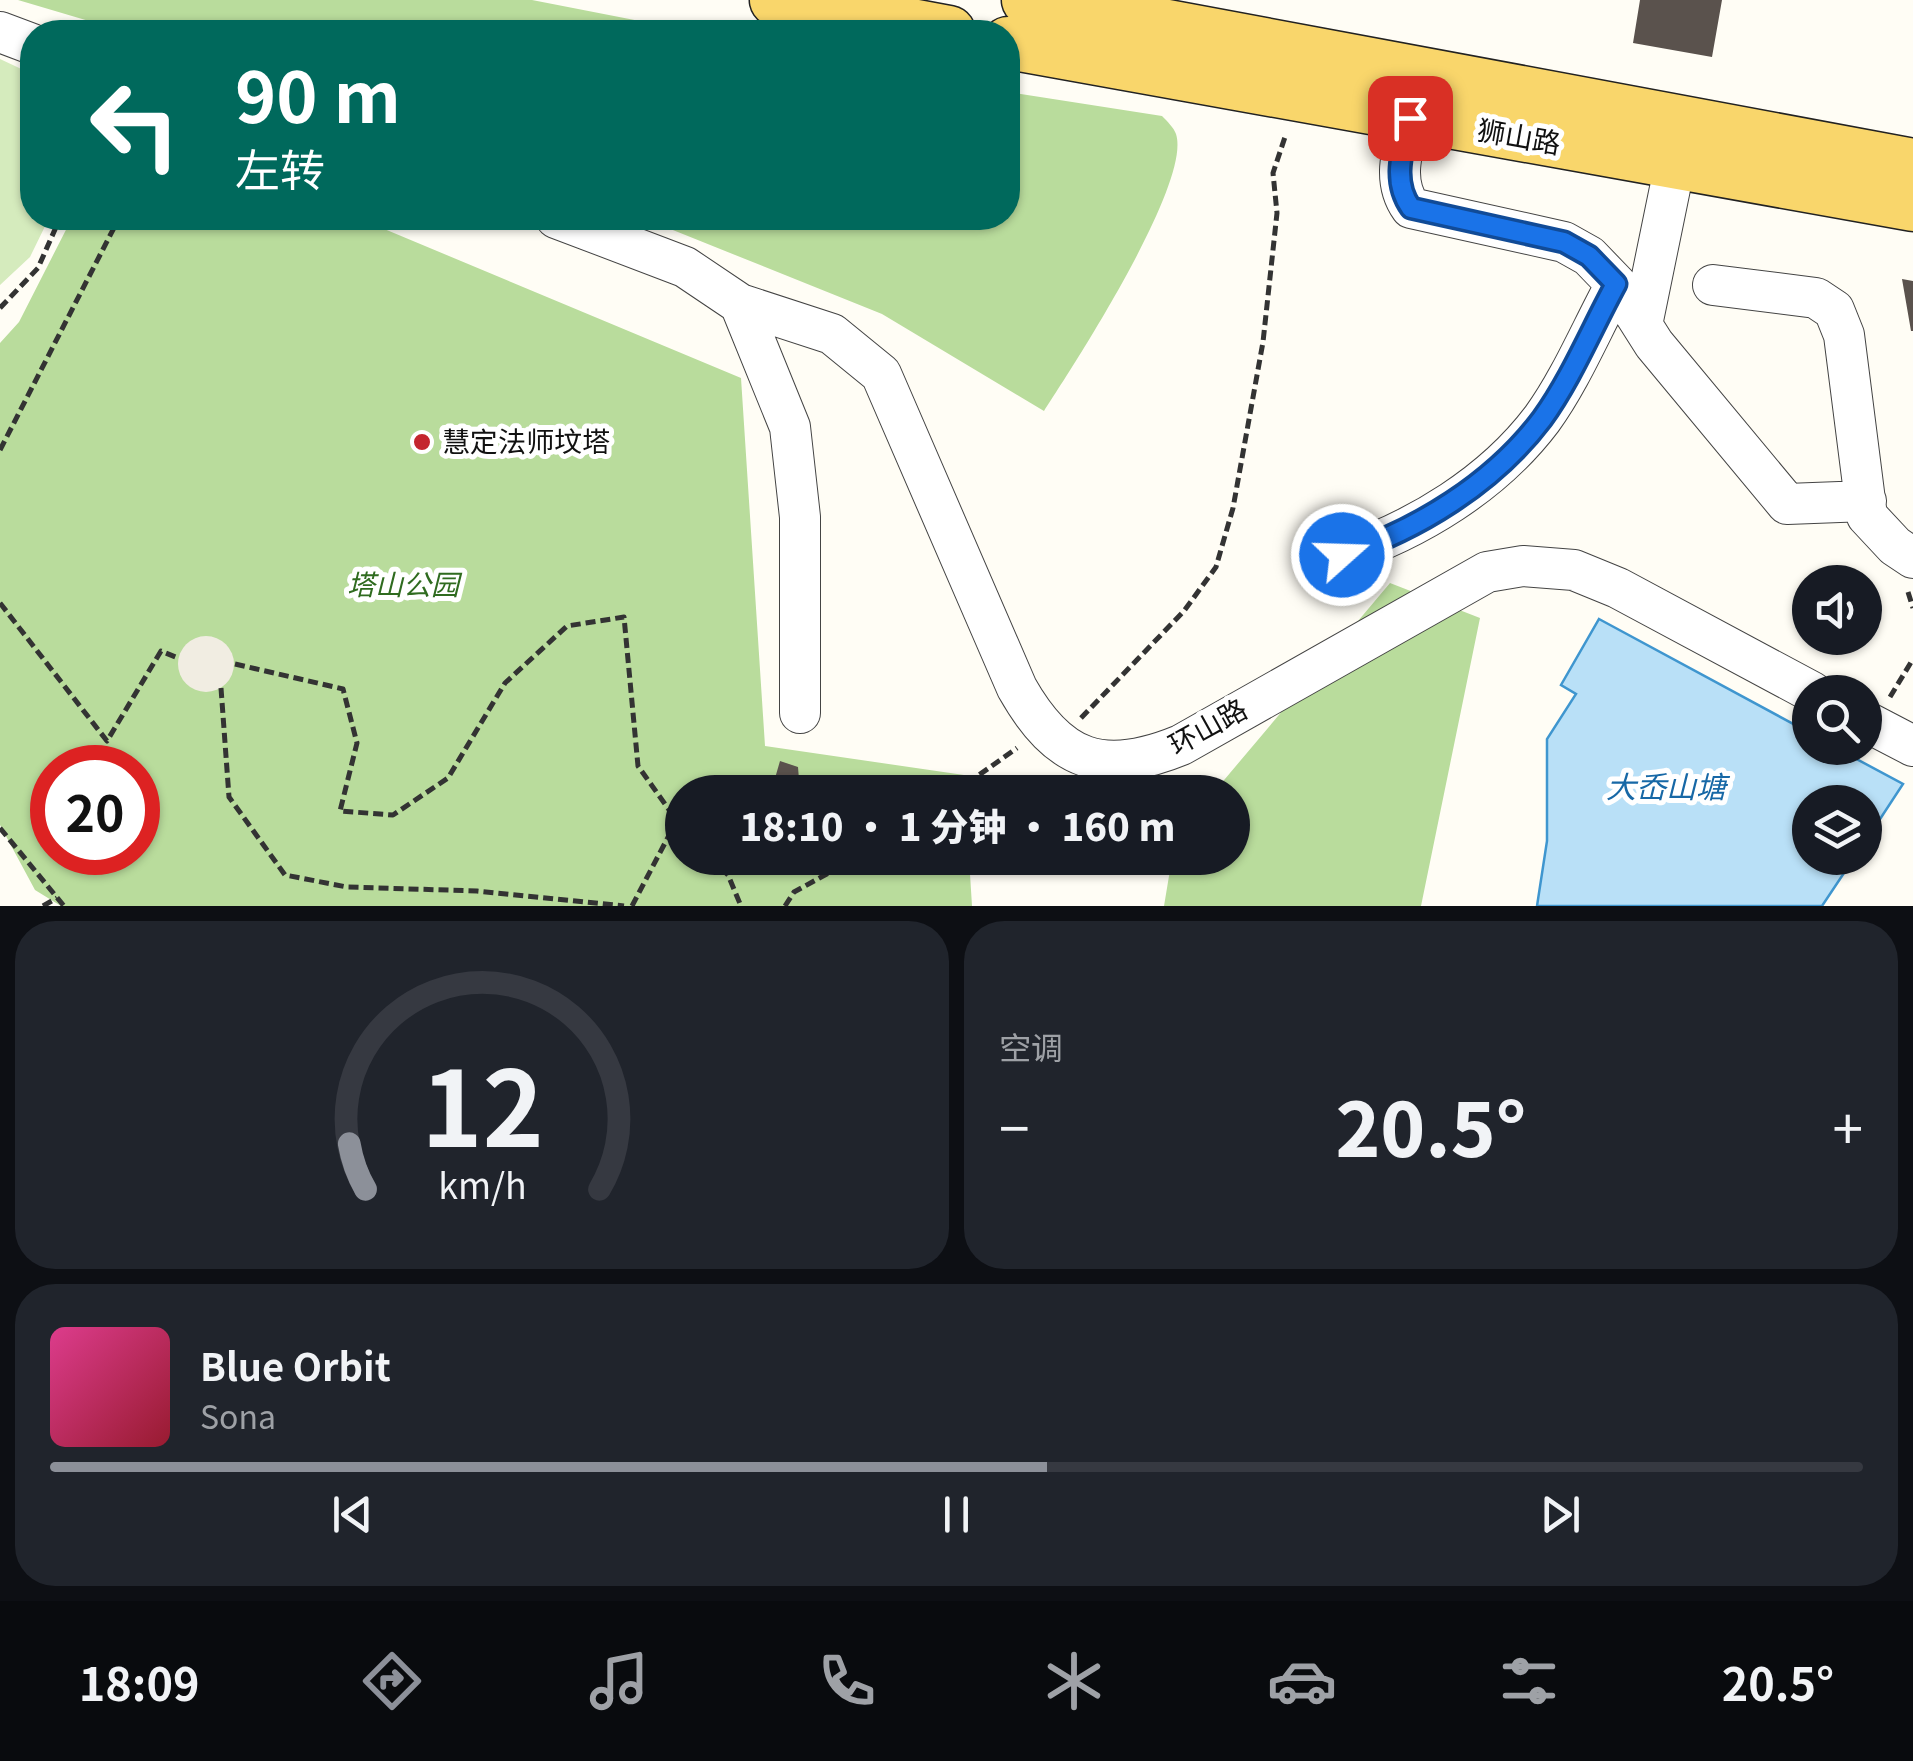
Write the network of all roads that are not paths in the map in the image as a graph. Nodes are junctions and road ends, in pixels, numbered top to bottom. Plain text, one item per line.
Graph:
1 (776, 0) edge
2 (1028, 0) edge
3 (1148, 11) edge
4 (884, 20) edge
5 (1020, 46) edge
6 (1410, 118) junction
7 (1675, 164) junction
8 (1913, 164) edge
9 (1913, 205) edge
10 (588, 230) edge
11 (1616, 284) junction
12 (1713, 286) dead end
13 (740, 304) junction
14 (1642, 325) junction
15 (1866, 500) junction
16 (1342, 555) dead end
17 (1913, 558) edge
18 (1792, 681) edge
19 (800, 712) dead end
20 (1882, 730) edge
21 (1913, 746) edge

1 - 4 main road
2 - 3 main road, 狮山路
3 - 8 main road, 狮山路
5 - 6 main road, 狮山路
6 - 7 main road, 狮山路
6 - 11 street
7 - 9 main road, 狮山路
7 - 14 street
10 - 13 street
11 - 14 street
11 - 16 street
12 - 15 street
13 - 18 street, 环山路
13 - 19 street
14 - 15 street
15 - 17 street
20 - 21 street

